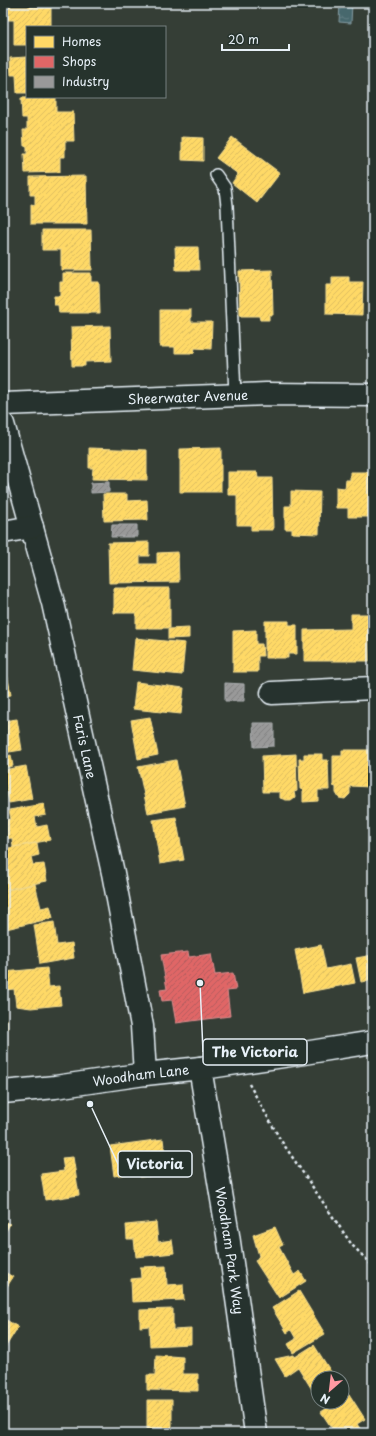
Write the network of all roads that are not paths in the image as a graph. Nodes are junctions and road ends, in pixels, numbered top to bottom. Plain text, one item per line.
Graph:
1 (216, 175) dead end
2 (235, 395) junction
3 (373, 395) edge
4 (3, 404) edge
5 (3, 424) edge
6 (32, 527) junction
7 (3, 532) edge
8 (373, 688) edge
9 (272, 693) dead end
10 (373, 1042) edge
11 (200, 1068) junction
12 (145, 1074) junction
13 (3, 1092) edge
14 (256, 1433) edge

1 - 2 lane
2 - 3 street, Sheerwater Avenue
2 - 4 street, Sheerwater Avenue
5 - 6 street, Faris Lane
6 - 7 street
6 - 12 street, Faris Lane
8 - 9 street
10 - 11 street, Woodham Lane
11 - 12 street, Woodham Lane
11 - 14 street, Woodham Park Way
12 - 13 street, Woodham Lane

